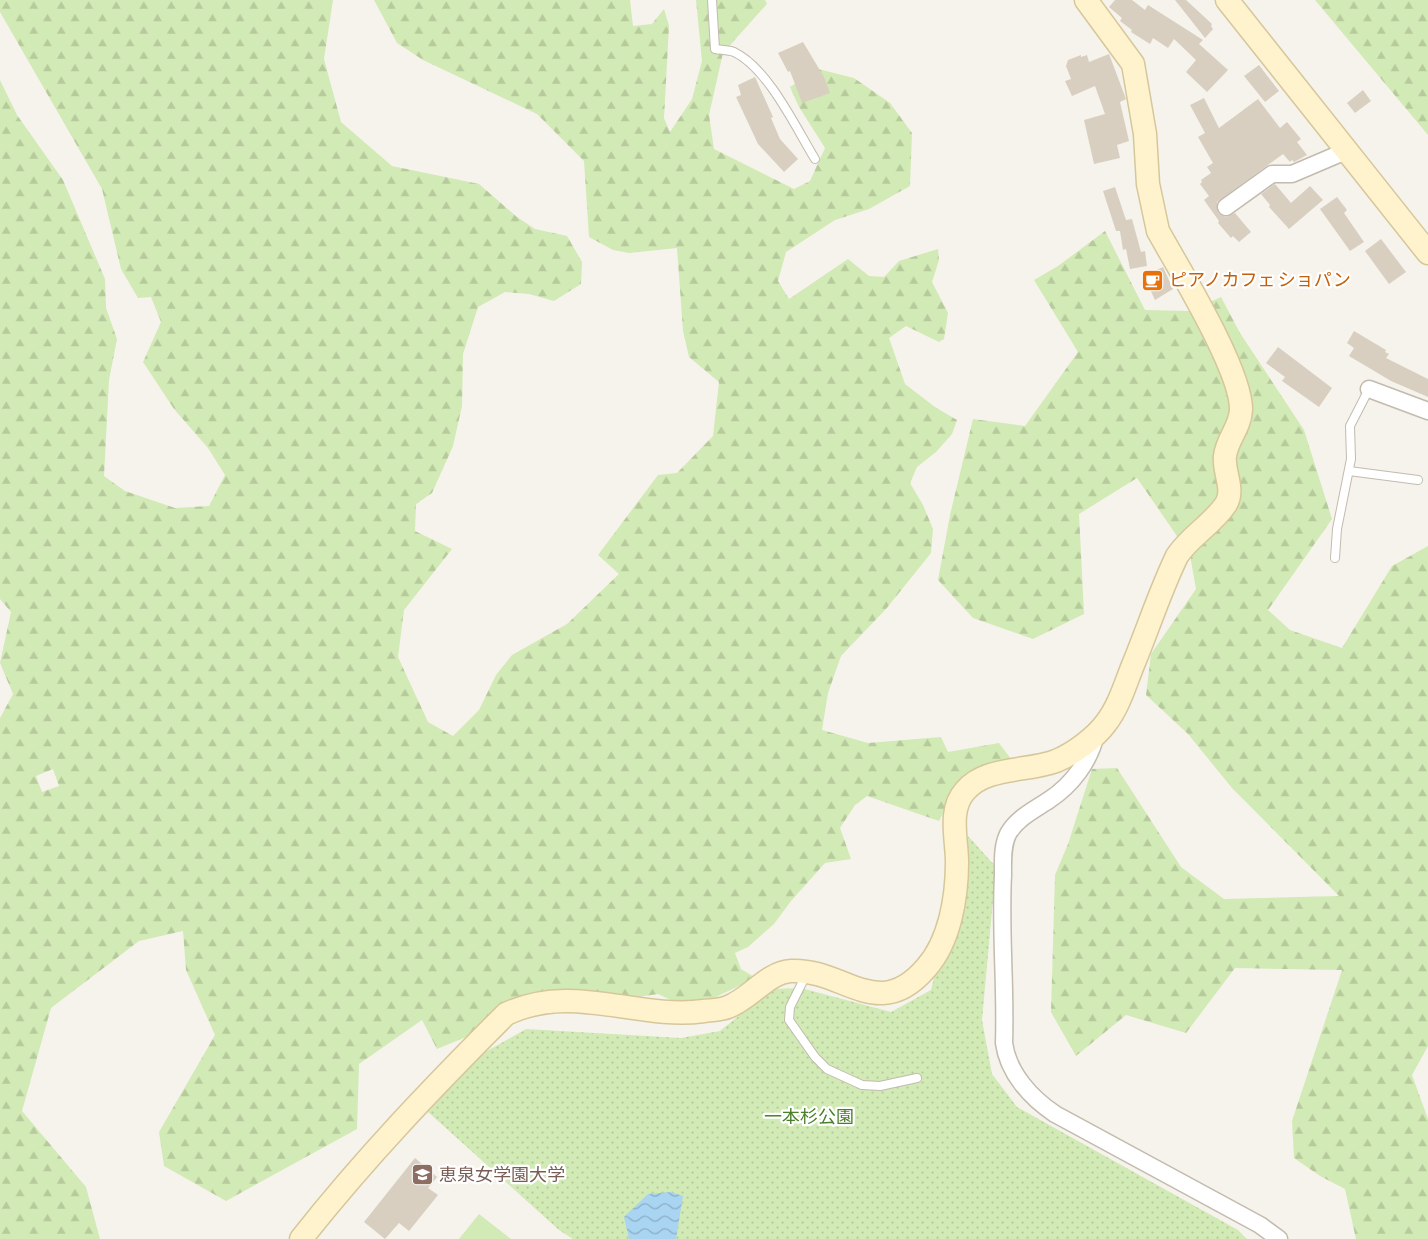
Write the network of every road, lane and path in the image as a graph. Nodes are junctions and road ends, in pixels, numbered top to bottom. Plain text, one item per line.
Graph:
1 (712, 0) edge
2 (1086, 0) edge
3 (1227, 0) edge
4 (1346, 151) junction
5 (815, 159) dead end
6 (1226, 206) dead end
7 (1428, 253) edge
8 (1369, 389) joint
9 (1428, 411) edge
10 (1350, 471) junction
11 (1418, 480) dead end
12 (1335, 558) dead end
13 (1096, 734) junction
14 (807, 972) junction
15 (917, 1078) dead end
16 (301, 1239) edge
17 (1279, 1239) edge

1 - 5 lane
2 - 13 main road
3 - 4 main road
4 - 6 street
4 - 7 main road
8 - 9 street
8 - 10 lane
10 - 11 lane
10 - 12 lane
13 - 14 main road
13 - 17 street
14 - 15 lane
14 - 16 main road

